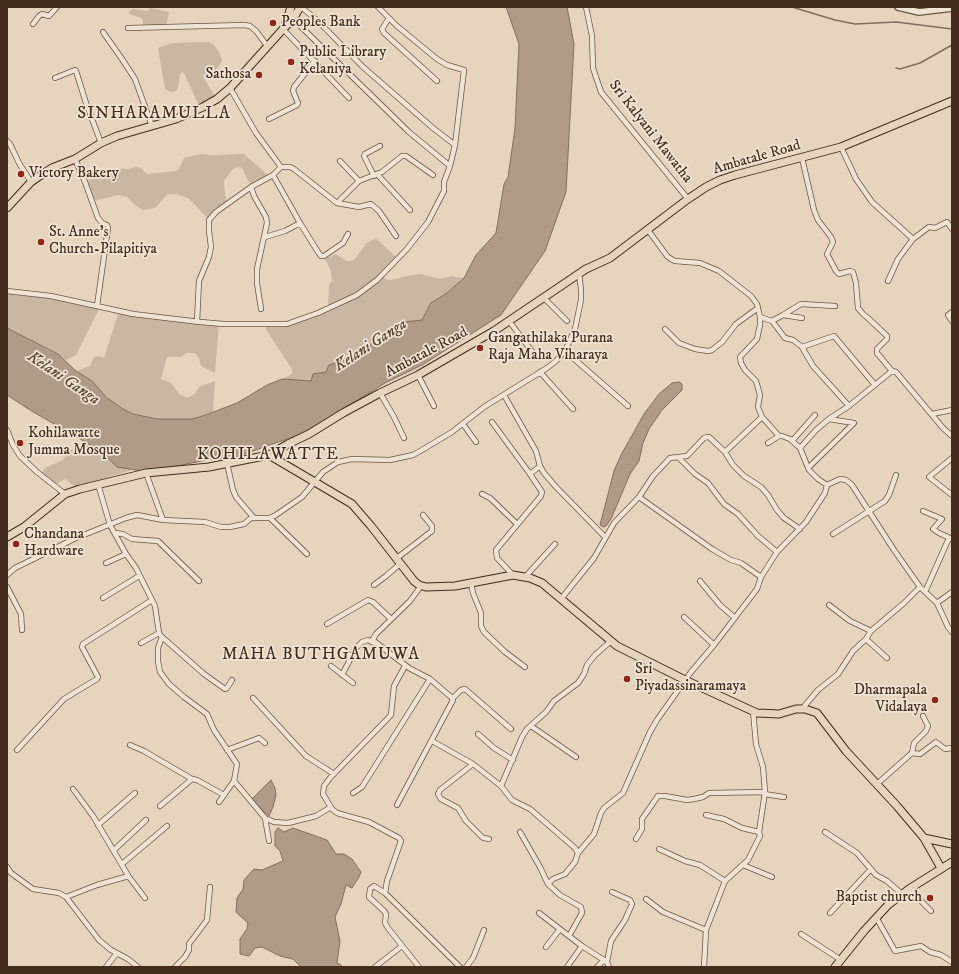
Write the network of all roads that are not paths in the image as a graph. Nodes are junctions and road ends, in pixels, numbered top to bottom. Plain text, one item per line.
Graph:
1 (57, 7) edge
2 (297, 7) edge
3 (378, 7) edge
4 (586, 7) edge
5 (898, 7) edge
6 (952, 8) edge
7 (389, 18) junction
8 (293, 19) junction
9 (32, 24) dead end
10 (128, 28) dead end
11 (283, 28) junction
12 (103, 32) dead end
13 (268, 47) junction
14 (315, 61) junction
15 (55, 78) dead end
16 (437, 81) dead end
17 (230, 88) junction
18 (349, 98) dead end
19 (952, 101) edge
20 (269, 119) dead end
21 (152, 126) junction
22 (7, 141) edge
23 (101, 143) junction
24 (455, 145) junction
25 (380, 146) dead end
26 (842, 147) junction
27 (802, 158) junction
28 (75, 159) junction
29 (340, 161) dead end
30 (450, 166) junction
31 (281, 167) junction
32 (273, 174) junction
33 (375, 175) junction
34 (433, 175) dead end
35 (359, 181) junction
36 (32, 182) junction
37 (251, 187) junction
38 (688, 199) junction
39 (337, 203) junction
40 (7, 208) edge
41 (410, 210) dead end
42 (300, 223) junction
43 (952, 229) edge
44 (648, 230) junction
45 (348, 234) dead end
46 (396, 236) dead end
47 (265, 237) junction
48 (913, 239) junction
49 (579, 274) junction
50 (888, 281) dead end
51 (7, 291) edge
52 (544, 298) junction
53 (97, 306) junction
54 (835, 306) dead end
55 (758, 308) junction
56 (261, 309) dead end
57 (952, 312) edge
58 (783, 315) junction
59 (760, 317) junction
60 (802, 318) dead end
61 (509, 321) junction
62 (567, 321) dead end
63 (772, 321) junction
64 (952, 321) edge
65 (197, 322) junction
66 (665, 329) dead end
67 (802, 347) junction
68 (565, 351) junction
69 (534, 354) dead end
70 (892, 371) junction
71 (540, 372) junction
72 (418, 375) junction
73 (875, 385) junction
74 (380, 393) junction
75 (504, 395) junction
76 (434, 406) dead end
77 (628, 406) dead end
78 (849, 406) junction
79 (573, 409) dead end
80 (952, 410) edge
81 (815, 414) dead end
82 (932, 414) junction
83 (762, 417) junction
84 (829, 419) junction
85 (492, 422) dead end
86 (463, 424) junction
87 (7, 430) edge
88 (779, 436) junction
89 (952, 436) edge
90 (404, 438) dead end
91 (792, 441) junction
92 (476, 442) dead end
93 (768, 443) dead end
94 (800, 448) junction
95 (725, 452) junction
96 (269, 455) junction
97 (679, 458) junction
98 (952, 458) edge
99 (227, 463) junction
100 (540, 466) junction
101 (809, 467) junction
102 (146, 473) junction
103 (530, 474) junction
104 (896, 475) dead end
105 (315, 482) junction
106 (98, 484) junction
107 (827, 485) junction
108 (65, 494) junction
109 (482, 494) dead end
110 (952, 495) edge
111 (639, 497) junction
112 (869, 511) junction
113 (923, 511) dead end
114 (423, 515) dead end
115 (254, 518) junction
116 (270, 518) junction
117 (163, 520) junction
118 (517, 524) junction
119 (110, 525) junction
120 (800, 529) junction
121 (115, 533) junction
122 (833, 534) dead end
123 (7, 537) edge
124 (605, 537) junction
125 (951, 538) edge
126 (555, 544) dead end
127 (777, 552) junction
128 (126, 554) junction
129 (307, 554) dead end
130 (399, 561) junction
131 (106, 563) dead end
132 (7, 575) edge
133 (513, 575) junction
134 (139, 576) junction
135 (525, 576) junction
136 (761, 577) junction
137 (199, 581) dead end
138 (700, 581) dead end
139 (471, 583) junction
140 (374, 585) dead end
141 (421, 586) junction
142 (7, 587) edge
143 (920, 587) junction
144 (925, 592) junction
145 (952, 592) edge
146 (103, 598) dead end
147 (561, 599) junction
148 (152, 600) junction
149 (937, 603) junction
150 (829, 605) dead end
151 (684, 617) dead end
152 (735, 618) junction
153 (391, 619) junction
154 (327, 624) dead end
155 (22, 630) dead end
156 (871, 631) junction
157 (952, 632) edge
158 (161, 635) junction
159 (866, 639) junction
160 (611, 641) junction
161 (140, 643) dead end
162 (376, 644) junction
163 (714, 645) junction
164 (343, 649) dead end
165 (351, 657) junction
166 (887, 658) dead end
167 (331, 666) dead end
168 (405, 666) junction
169 (525, 667) dead end
170 (342, 675) junction
171 (430, 679) junction
172 (232, 680) dead end
173 (685, 680) junction
174 (354, 683) dead end
175 (253, 698) dead end
176 (452, 699) junction
177 (802, 709) junction
178 (753, 711) junction
179 (923, 716) dead end
180 (531, 726) junction
181 (511, 729) dead end
182 (478, 734) dead end
183 (432, 741) junction
184 (265, 743) dead end
185 (130, 745) dead end
186 (952, 748) edge
187 (17, 750) dead end
188 (227, 750) junction
189 (912, 753) junction
190 (576, 757) dead end
191 (513, 760) junction
192 (473, 764) junction
193 (334, 774) junction
194 (192, 779) junction
195 (234, 781) junction
196 (877, 784) junction
197 (501, 786) junction
198 (73, 789) dead end
199 (135, 793) dead end
200 (353, 793) dead end
201 (764, 793) junction
202 (224, 795) junction
203 (784, 797) dead end
204 (219, 802) dead end
205 (397, 805) dead end
206 (160, 806) dead end
207 (331, 807) junction
208 (706, 815) dead end
209 (266, 818) junction
210 (146, 820) dead end
211 (98, 825) junction
212 (167, 826) dead end
213 (520, 832) dead end
214 (759, 832) junction
215 (825, 832) dead end
216 (924, 838) junction
217 (489, 839) dead end
218 (636, 839) dead end
219 (269, 841) dead end
220 (952, 844) edge
221 (659, 849) dead end
222 (114, 850) junction
223 (578, 853) junction
224 (952, 862) edge
225 (122, 864) junction
226 (742, 865) junction
227 (7, 867) edge
228 (942, 868) junction
229 (871, 869) junction
230 (129, 877) junction
231 (772, 877) dead end
232 (725, 881) junction
233 (548, 884) junction
234 (210, 887) dead end
235 (909, 888) junction
236 (612, 892) dead end
237 (385, 893) junction
238 (902, 894) junction
239 (66, 897) junction
240 (145, 898) dead end
241 (646, 899) dead end
242 (931, 911) dead end
243 (539, 913) dead end
244 (830, 913) dead end
245 (876, 917) junction
246 (560, 929) junction
247 (484, 930) dead end
248 (706, 930) junction
249 (801, 934) dead end
250 (570, 936) junction
251 (402, 946) junction
252 (582, 946) junction
253 (546, 947) dead end
254 (117, 953) junction
255 (841, 960) junction
256 (952, 962) edge
257 (608, 965) edge
258 (106, 967) edge
259 (138, 967) edge
260 (175, 967) edge
261 (375, 967) edge
262 (419, 967) edge
263 (460, 967) edge
264 (466, 967) edge
265 (567, 967) edge
266 (597, 967) edge
267 (704, 967) edge
268 (835, 967) edge

1 - 9 street
2 - 8 main road
2 - 11 main road
2 - 24 street
3 - 7 street
4 - 38 street, Sri Kalyani Mawatha
5 - 6 street
7 - 16 street
7 - 24 street
8 - 11 main road
8 - 30 street
10 - 13 street
11 - 13 main road
11 - 14 street
12 - 21 street
13 - 17 main road
14 - 18 street
14 - 20 street
15 - 23 street
17 - 21 main road
17 - 31 street
19 - 26 main road, Ambatale Road
21 - 23 main road
22 - 36 street
23 - 28 main road
24 - 30 street
25 - 33 street
26 - 27 main road, Ambatale Road
26 - 48 street
27 - 38 main road, Ambatale Road
27 - 70 street
28 - 36 main road
28 - 53 street
29 - 35 street
30 - 65 street
31 - 32 street
31 - 39 street
32 - 37 street
32 - 42 street
33 - 34 street
33 - 35 street
33 - 41 street
35 - 39 street
36 - 40 main road
37 - 47 street
37 - 65 street
38 - 44 main road, Ambatale Road
39 - 46 street
42 - 45 street
42 - 47 street
43 - 48 street
44 - 49 main road, Ambatale Road
44 - 55 street
47 - 56 street
48 - 50 street
49 - 52 main road, Ambatale Road
49 - 68 street
51 - 53 street
52 - 61 main road, Ambatale Road
52 - 62 street
53 - 65 street
54 - 58 street
55 - 59 street
55 - 66 street
57 - 64 street
58 - 60 street
58 - 63 street
59 - 63 street
59 - 83 street
61 - 69 street
61 - 72 main road, Ambatale Road
63 - 67 street
67 - 73 street
67 - 78 street
68 - 71 street
68 - 77 street
70 - 73 street
70 - 82 street
71 - 75 street
71 - 79 street
72 - 74 main road, Ambatale Road
72 - 76 street
73 - 78 street
74 - 90 street
74 - 96 main road, Ambatale Road
75 - 86 street
75 - 100 street
78 - 84 street
80 - 82 street
81 - 91 street
82 - 89 street
83 - 88 street
83 - 95 street
84 - 94 street
84 - 101 street
85 - 103 street
86 - 92 street
86 - 105 street
87 - 108 street
88 - 91 street
88 - 93 street
91 - 94 street
94 - 101 street
95 - 97 street
95 - 120 street
96 - 99 main road, Ambatale Road
96 - 105 main road
97 - 111 street
97 - 127 street
98 - 110 street
99 - 102 main road, Ambatale Road
99 - 115 street
100 - 103 street
100 - 124 street
101 - 107 street
102 - 106 main road, Ambatale Road
102 - 117 street
103 - 118 street
104 - 112 street
105 - 116 street
105 - 130 main road
106 - 108 main road, Ambatale Road
106 - 119 street
107 - 112 street
107 - 120 street
108 - 123 main road, Ambatale Road
109 - 118 street
111 - 124 street
111 - 136 street
112 - 122 street
112 - 143 street
113 - 125 street
114 - 130 street
115 - 116 street
115 - 117 street
116 - 129 street
117 - 119 street
118 - 133 street
119 - 121 street
119 - 132 street
120 - 127 street
121 - 128 street
121 - 137 street
124 - 147 street
125 - 144 street
126 - 135 street
127 - 136 street
128 - 131 street
128 - 134 street
130 - 140 street
130 - 141 main road
133 - 135 main road
133 - 139 main road
134 - 146 street
134 - 148 street
135 - 147 main road
136 - 152 street
138 - 152 street
139 - 141 main road
139 - 169 street
141 - 153 street
142 - 155 street
143 - 144 street
143 - 156 street
144 - 149 street
145 - 149 street
147 - 160 main road
148 - 158 street
148 - 187 street
149 - 157 street
150 - 156 street
151 - 163 street
152 - 163 street
153 - 154 street
153 - 162 street
156 - 159 street
158 - 161 street
158 - 172 street
158 - 188 street
159 - 166 street
159 - 177 street
160 - 173 main road
160 - 180 street
162 - 165 street
162 - 168 street
163 - 173 street
164 - 165 street
165 - 170 street
167 - 170 street
168 - 171 street
168 - 193 street
170 - 174 street
171 - 176 street
171 - 200 street
173 - 178 main road
173 - 223 street
175 - 193 street
176 - 181 street
176 - 183 street
177 - 178 main road
177 - 196 main road
178 - 201 street
179 - 189 street
180 - 190 street
180 - 191 street
182 - 191 street
183 - 192 street
183 - 205 street
184 - 188 street
185 - 194 street
186 - 189 street
188 - 195 street
189 - 196 street
191 - 197 street
192 - 197 street
192 - 217 street
193 - 207 street
194 - 202 street
194 - 206 street
195 - 202 street
195 - 209 street
196 - 216 main road
197 - 223 street
198 - 211 street
199 - 211 street
201 - 203 street
201 - 214 street
201 - 218 street
202 - 204 street
207 - 209 street
207 - 237 street
208 - 214 street
209 - 219 street
210 - 222 street
211 - 222 street
212 - 225 street
213 - 233 street
214 - 226 street
215 - 229 street
216 - 220 main road
216 - 228 main road
221 - 232 street
222 - 225 street
223 - 233 street
224 - 228 main road
225 - 230 street
226 - 231 street
226 - 232 street
227 - 239 street
228 - 235 main road
229 - 238 street
229 - 244 street
230 - 239 street
230 - 240 street
232 - 248 street
233 - 250 street
234 - 260 street
235 - 238 main road
235 - 242 street
236 - 257 street
237 - 251 street
237 - 263 street
238 - 245 main road
239 - 254 street
241 - 248 street
243 - 246 street
245 - 255 main road
245 - 256 street
246 - 250 street
246 - 253 street
247 - 264 street
248 - 267 street
249 - 255 street
250 - 252 street
251 - 261 street
251 - 262 street
252 - 257 street
252 - 265 street
254 - 258 street
254 - 259 street
255 - 268 main road
257 - 266 street

